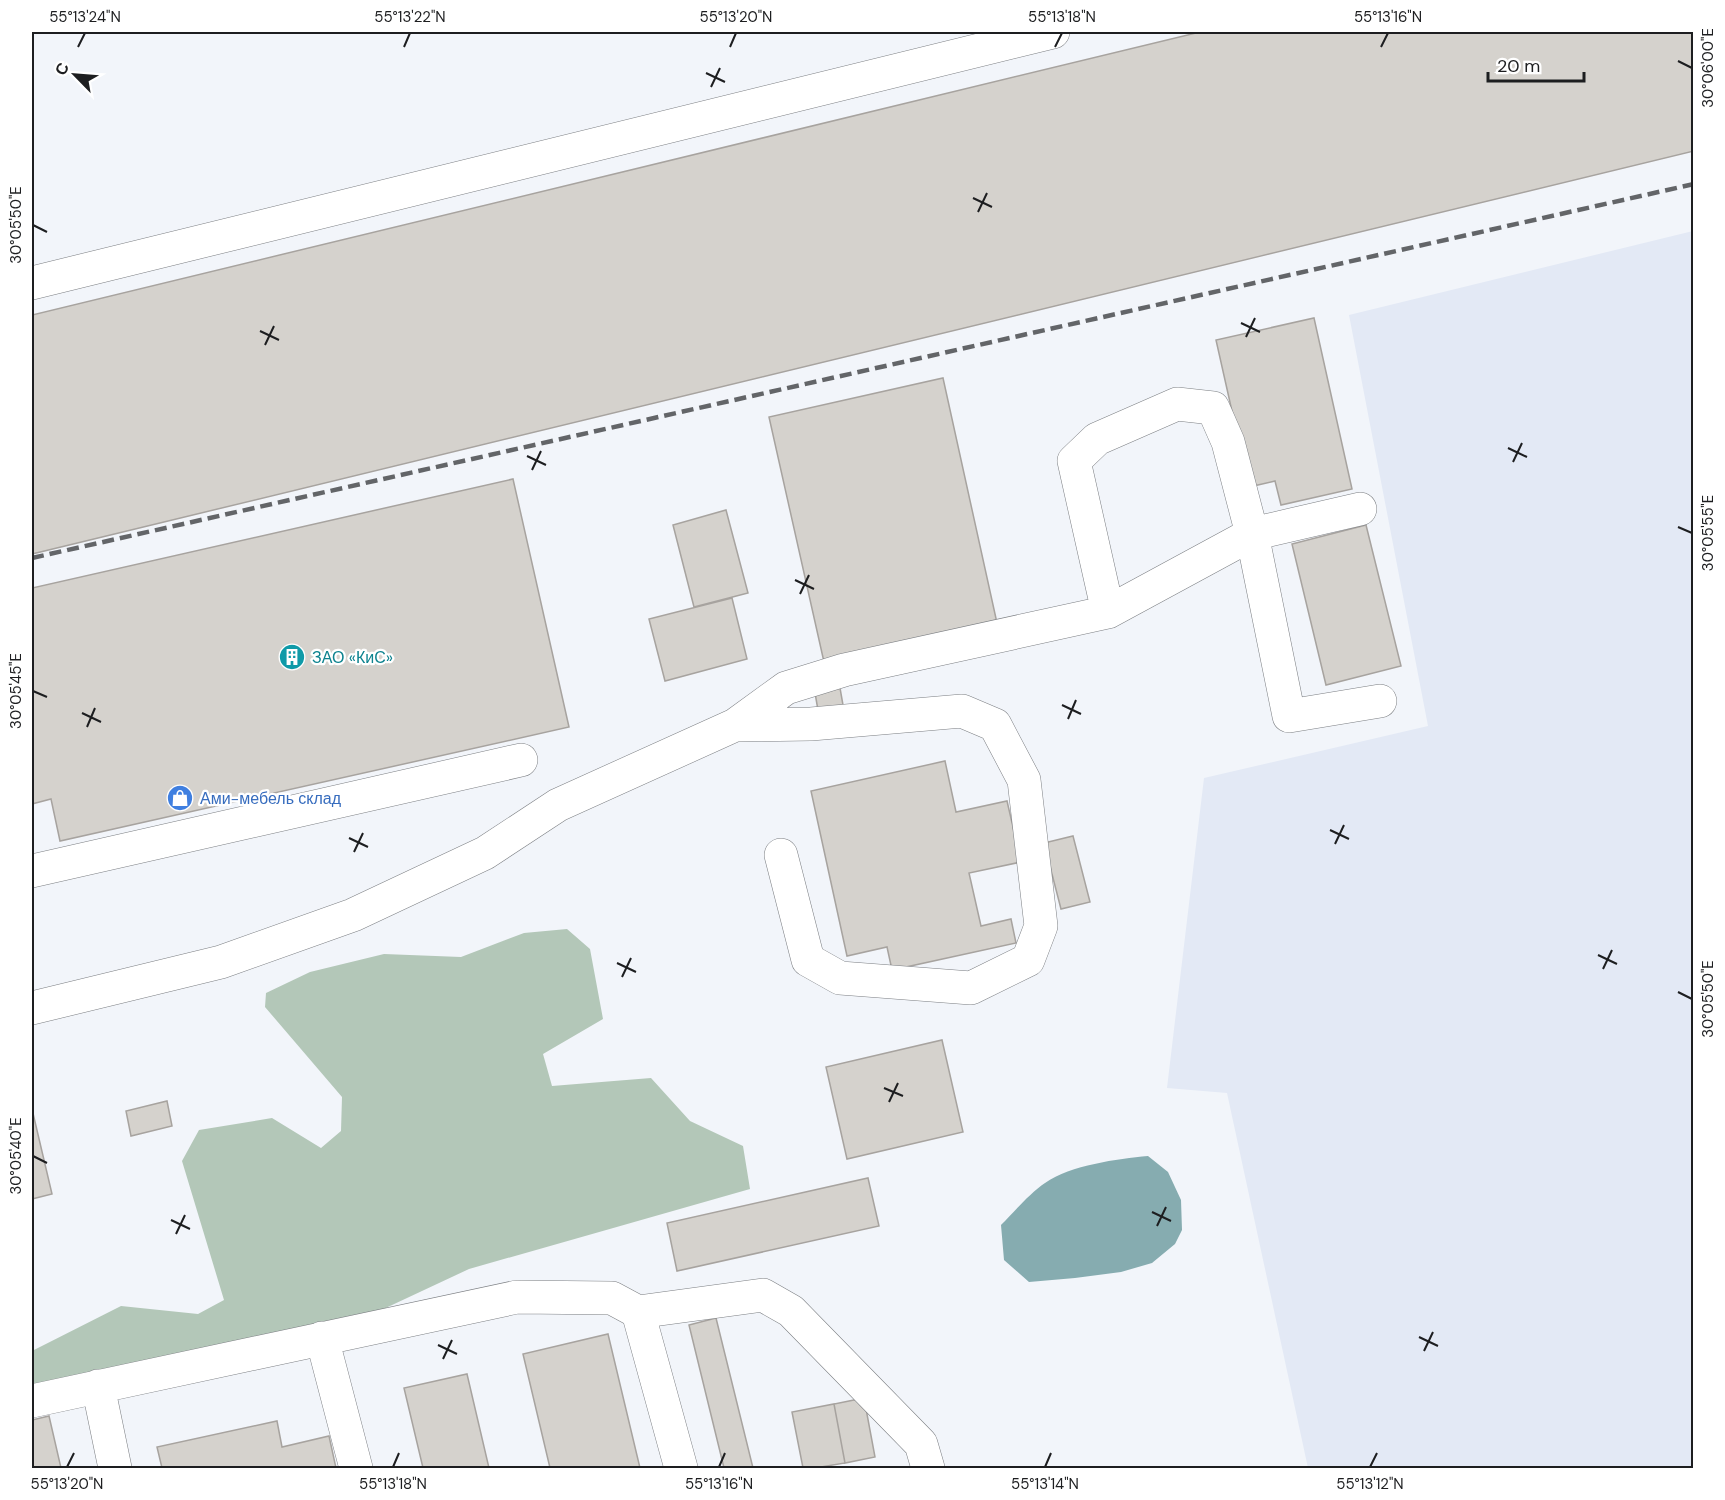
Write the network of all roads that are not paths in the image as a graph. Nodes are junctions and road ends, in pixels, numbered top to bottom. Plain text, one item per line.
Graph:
1 (1053, 32) edge
2 (32, 283) edge
3 (1360, 509) dead end
4 (1252, 534) junction
5 (1108, 612) junction
6 (1380, 701) dead end
7 (735, 725) junction
8 (520, 760) dead end
9 (781, 855) dead end
10 (32, 871) edge
11 (32, 1008) edge
12 (638, 1312) junction
13 (322, 1338) junction
14 (98, 1386) junction
15 (32, 1401) edge
16 (115, 1468) edge
17 (356, 1468) edge
18 (681, 1468) edge
19 (928, 1468) edge

1 - 2 lane
3 - 4 lane
4 - 5 lane
4 - 5 lane
4 - 6 lane
5 - 7 lane
7 - 9 lane
7 - 11 lane
8 - 10 lane
12 - 13 lane
12 - 18 lane
12 - 19 lane
13 - 14 lane
13 - 17 lane
14 - 15 lane
14 - 16 lane

